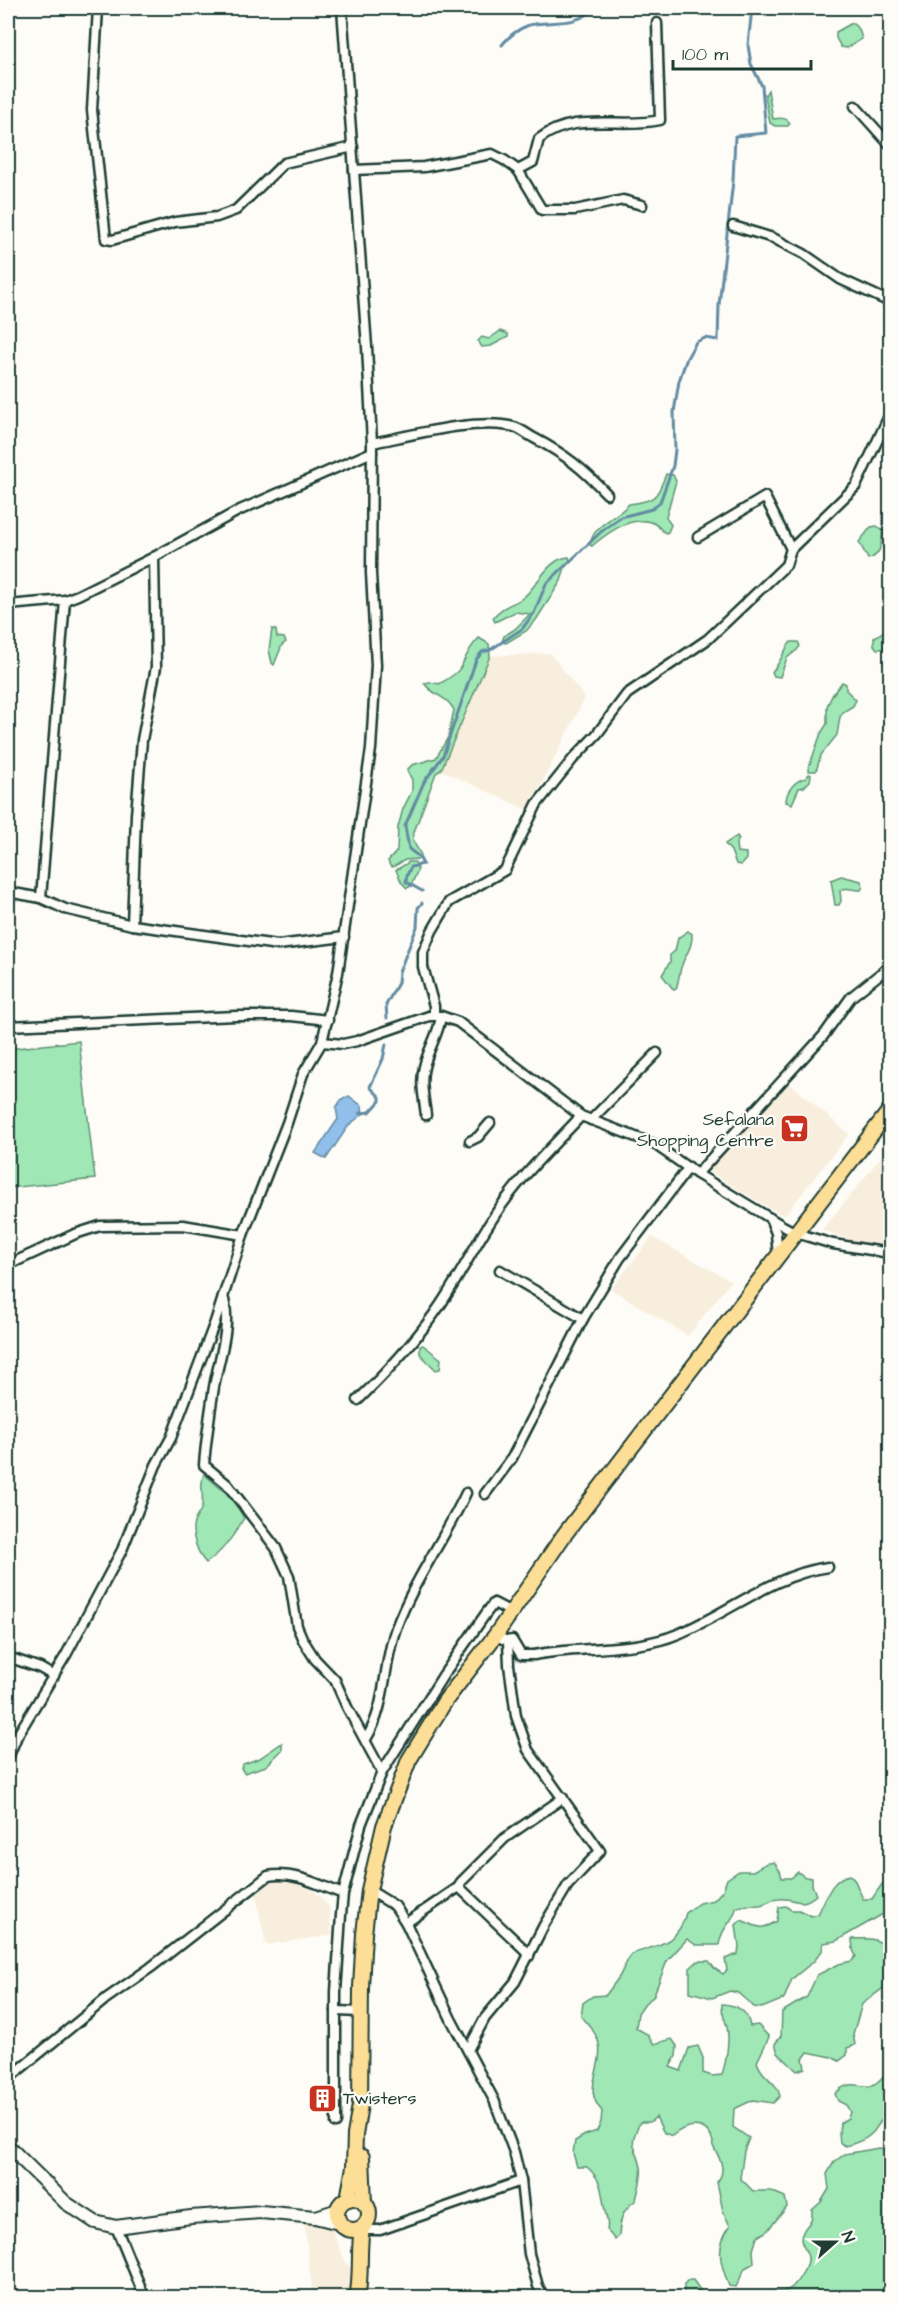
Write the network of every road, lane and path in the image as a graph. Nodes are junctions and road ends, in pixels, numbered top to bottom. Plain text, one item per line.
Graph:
1 (98, 8) edge
2 (342, 8) edge
3 (657, 23) dead end
4 (855, 106) dead end
5 (891, 145) edge
6 (353, 147) junction
7 (354, 170) junction
8 (518, 170) junction
9 (642, 205) dead end
10 (733, 226) dead end
11 (891, 302) edge
12 (891, 414) edge
13 (372, 447) junction
14 (607, 494) dead end
15 (698, 537) dead end
16 (791, 549) junction
17 (154, 557) junction
18 (65, 600) junction
19 (8, 605) edge
20 (8, 892) edge
21 (41, 898) junction
22 (132, 925) junction
23 (344, 937) junction
24 (891, 966) edge
25 (437, 1015) junction
26 (328, 1020) junction
27 (8, 1026) edge
28 (322, 1042) junction
29 (657, 1053) dead end
30 (891, 1110) edge
31 (426, 1115) dead end
32 (581, 1116) junction
33 (591, 1120) junction
34 (490, 1123) dead end
35 (470, 1141) dead end
36 (689, 1167) junction
37 (697, 1174) junction
38 (770, 1218) junction
39 (796, 1233) junction
40 (243, 1235) junction
41 (891, 1253) edge
42 (778, 1257) junction
43 (8, 1265) edge
44 (500, 1270) dead end
45 (223, 1296) junction
46 (583, 1319) junction
47 (358, 1400) dead end
48 (466, 1492) dead end
49 (485, 1494) dead end
50 (828, 1567) dead end
51 (511, 1612) junction
52 (501, 1639) junction
53 (8, 1657) edge
54 (54, 1676) junction
55 (366, 1739) junction
56 (8, 1758) edge
57 (382, 1772) junction
58 (563, 1798) junction
59 (459, 1887) junction
60 (369, 1890) junction
61 (343, 1894) junction
62 (406, 1923) junction
63 (529, 1956) junction
64 (336, 2012) junction
65 (361, 2012) junction
66 (468, 2050) junction
67 (8, 2079) edge
68 (360, 2105) junction
69 (336, 2123) dead end
70 (8, 2146) edge
71 (521, 2181) junction
72 (348, 2199) junction
73 (364, 2203) junction
74 (350, 2224) junction
75 (116, 2227) junction
76 (357, 2297) edge
77 (145, 2298) edge
78 (544, 2298) edge

1 - 6 street
2 - 6 street
3 - 8 street
4 - 5 street
6 - 7 street
7 - 8 street
7 - 13 street
8 - 9 street
10 - 11 street
12 - 16 street
13 - 14 street
13 - 17 street
13 - 23 street
15 - 16 street
16 - 25 street
17 - 18 street
17 - 22 street
18 - 19 street
18 - 21 street
20 - 21 street
21 - 22 street
22 - 23 street
23 - 26 street
24 - 37 street
25 - 28 street
25 - 31 street
25 - 32 street
26 - 27 street
26 - 28 street
28 - 40 street
29 - 33 street
30 - 39 main road
32 - 33 street
32 - 47 street
33 - 36 street
34 - 35 street
36 - 37 street
36 - 46 street
37 - 38 street
38 - 39 street
38 - 42 street
39 - 41 street
39 - 42 main road
40 - 43 street
40 - 45 street
42 - 51 main road
44 - 46 street
45 - 54 street
45 - 55 street
46 - 49 street
48 - 55 street
50 - 52 street
51 - 52 main road
51 - 57 street
52 - 58 street
52 - 60 main road
53 - 54 street
54 - 56 street
55 - 57 street
57 - 61 street
58 - 59 street
58 - 63 street
59 - 62 street
59 - 63 street
60 - 62 street
60 - 65 main road
61 - 64 street
61 - 67 street
62 - 66 street
63 - 66 street
64 - 65 street
64 - 69 street
65 - 68 main road
66 - 71 street
68 - 72 main road
68 - 73 main road
70 - 75 main road
71 - 74 street
71 - 78 street
72 - 73 main road
72 - 74 main road
73 - 74 main road
74 - 75 main road
74 - 76 main road
75 - 77 street

